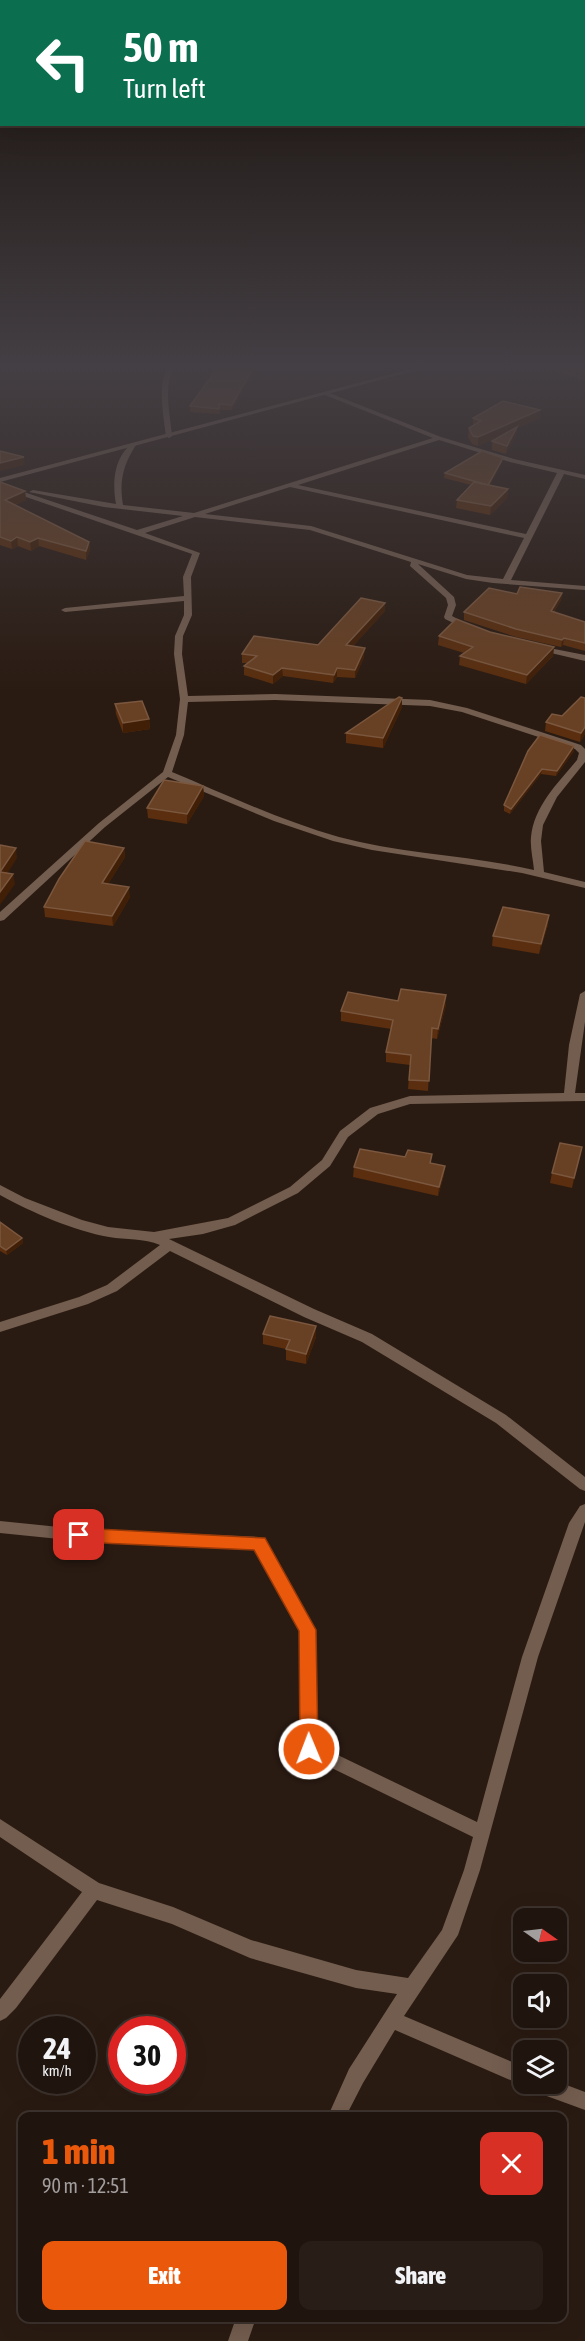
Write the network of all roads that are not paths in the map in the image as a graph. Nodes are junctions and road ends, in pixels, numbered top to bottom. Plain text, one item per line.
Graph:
1 (30, 472) edge
2 (118, 472) edge
3 (327, 472) edge
4 (561, 472) edge
5 (567, 472) edge
6 (585, 477) edge
7 (0, 480) edge
8 (289, 484) junction
9 (0, 486) edge
10 (18, 491) junction
11 (120, 507) junction
12 (191, 515) junction
13 (137, 532) junction
14 (529, 537) junction
15 (404, 558) junction
16 (506, 582) junction
17 (585, 588) edge
18 (187, 598) junction
19 (65, 610) dead end
20 (479, 631) edge
21 (525, 644) edge
22 (585, 658) edge
23 (184, 699) junction
24 (583, 759) edge
25 (167, 773) junction
26 (540, 873) junction
27 (585, 885) edge
28 (0, 918) edge
29 (585, 994) edge
30 (569, 1096) junction
31 (585, 1097) edge
32 (0, 1189) edge
33 (154, 1237) junction
34 (170, 1245) junction
35 (0, 1327) edge
36 (585, 1485) edge
37 (585, 1510) edge
38 (0, 1527) edge
39 (0, 1827) edge
40 (482, 1833) junction
41 (94, 1890) junction
42 (413, 1988) junction
43 (0, 2012) edge
44 (391, 2019) junction
45 (513, 2072) edge
46 (567, 2094) edge
47 (585, 2100) edge
48 (339, 2112) edge
49 (245, 2322) edge
50 (238, 2341) edge

1 - 7 street
2 - 11 street
3 - 8 street
4 - 14 street
5 - 6 street
8 - 12 street
8 - 14 street
9 - 10 street
10 - 11 street
10 - 13 street
11 - 12 street
12 - 13 street
12 - 15 street
13 - 18 street
14 - 16 street
15 - 16 street
15 - 20 street
16 - 17 street
18 - 19 street
18 - 23 street
21 - 22 street
23 - 24 street
23 - 25 street
24 - 26 street
25 - 26 street
25 - 28 street
26 - 27 street
29 - 30 street
30 - 31 street
30 - 33 street
32 - 33 street
33 - 34 street
34 - 35 street
34 - 36 street
37 - 40 street
38 - 40 street
39 - 41 street
40 - 42 street
41 - 42 street
41 - 43 street
42 - 44 street
44 - 45 street
44 - 48 street
46 - 47 street
49 - 50 street

